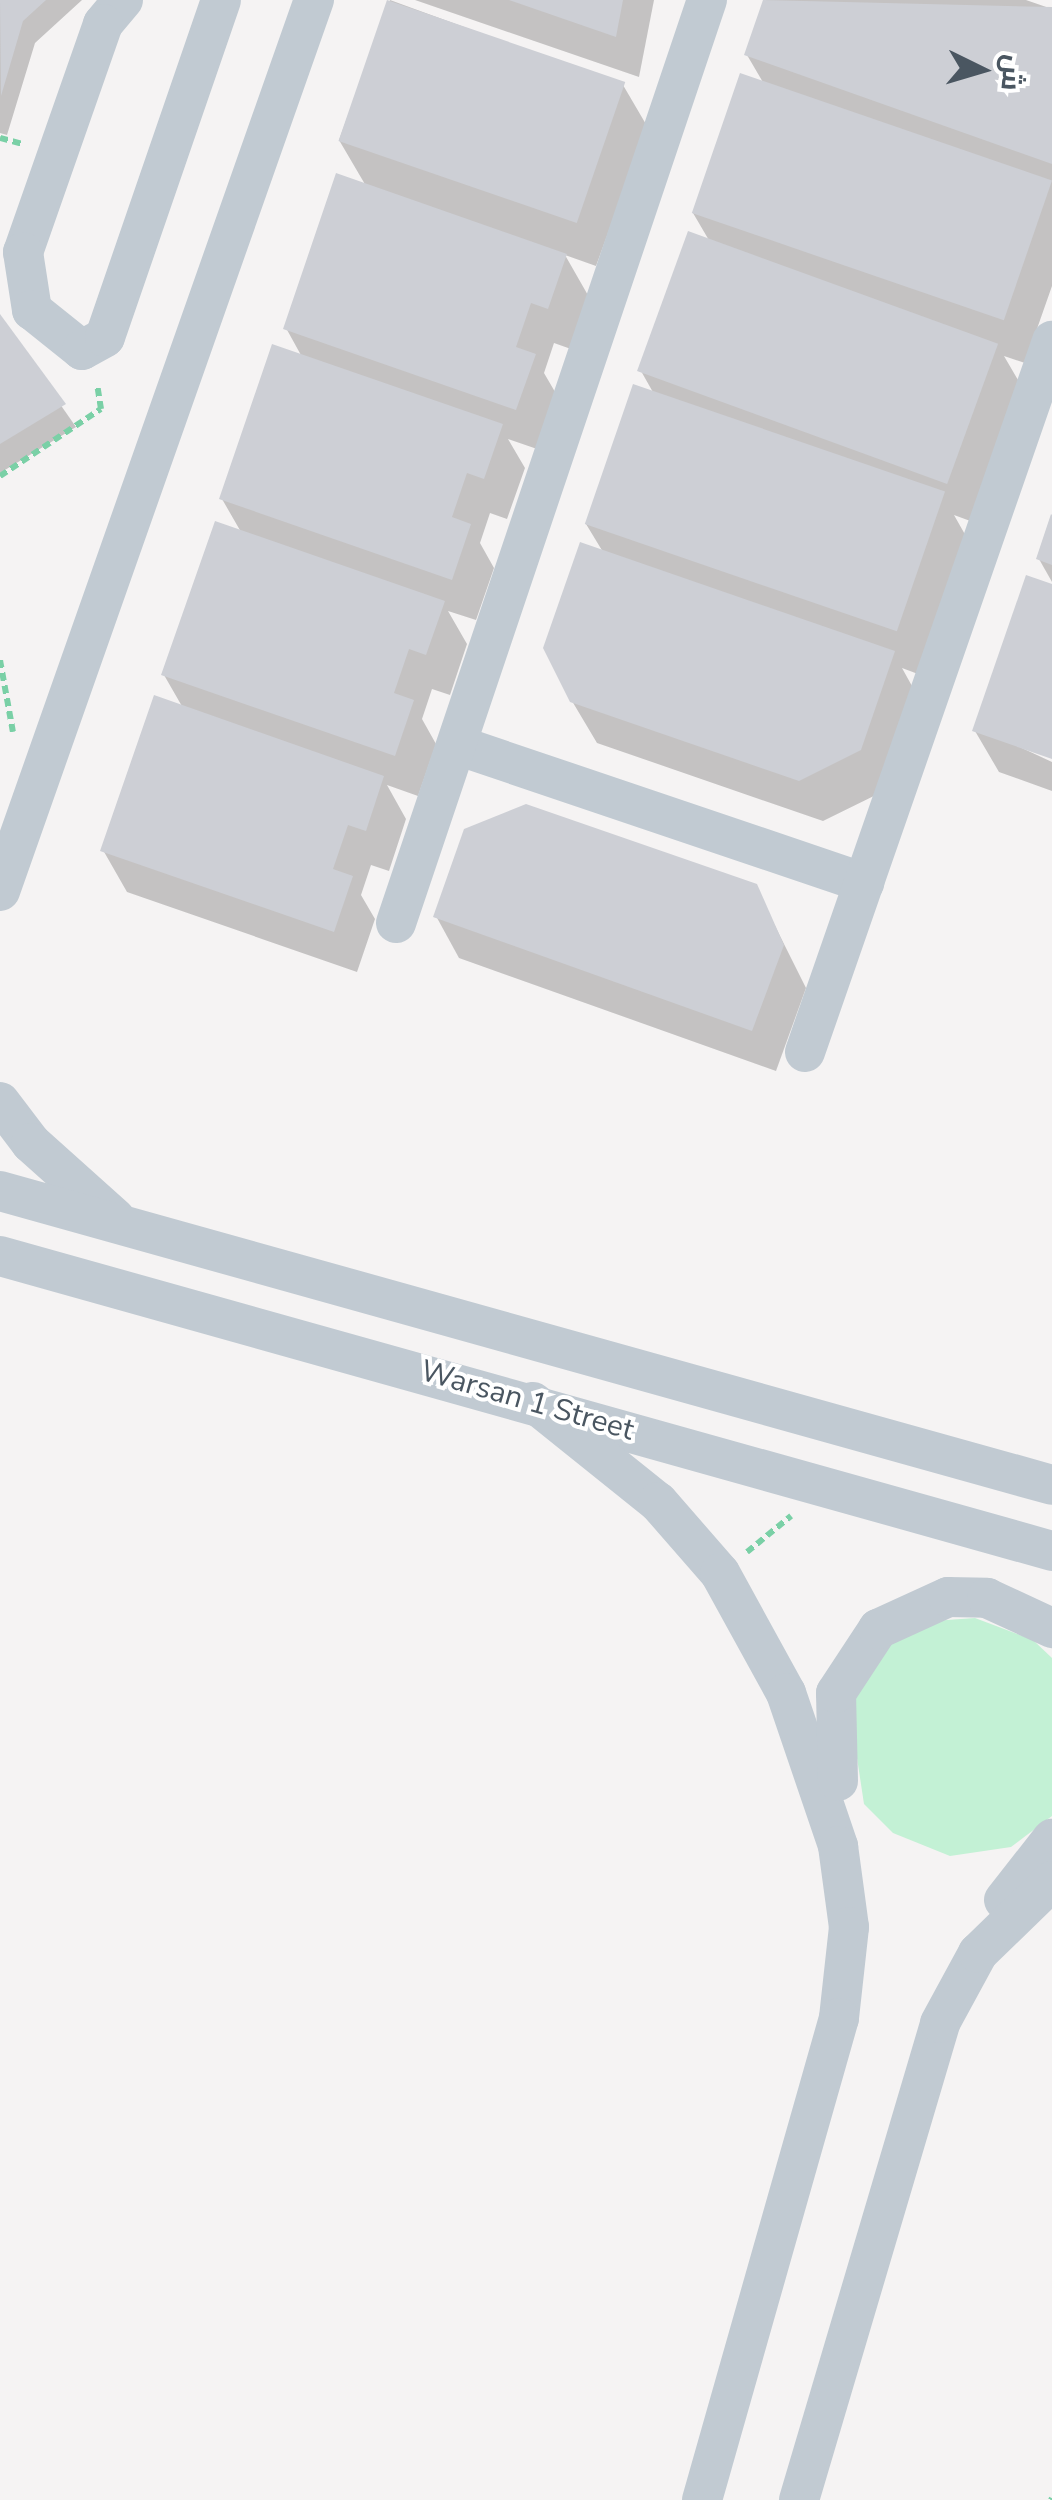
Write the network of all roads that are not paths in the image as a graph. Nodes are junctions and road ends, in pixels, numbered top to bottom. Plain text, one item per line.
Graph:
1 (124, 0) edge
2 (221, 0) edge
3 (314, 0) edge
4 (707, 0) edge
5 (1052, 341) edge
6 (456, 745) junction
7 (864, 884) junction
8 (0, 891) edge
9 (396, 923) dead end
10 (805, 1052) dead end
11 (0, 1102) edge
12 (0, 1190) edge
13 (126, 1227) junction
14 (0, 1256) edge
15 (533, 1402) junction
16 (1052, 1485) edge
17 (1052, 1551) edge
18 (1052, 1628) edge
19 (1052, 1839) edge
20 (1052, 1880) edge
21 (849, 1926) junction
22 (978, 1952) junction
23 (702, 2500) edge
24 (799, 2500) edge

1 - 2 street
3 - 8 street
4 - 6 street
5 - 7 street
6 - 7 street
6 - 9 street
7 - 10 street
11 - 13 street
12 - 13 street
13 - 16 street
14 - 15 street, Warsan 1 Street
15 - 17 street, Warsan 1 Street
15 - 21 street
18 - 21 street
19 - 22 street
20 - 22 street
21 - 23 street
22 - 24 street

